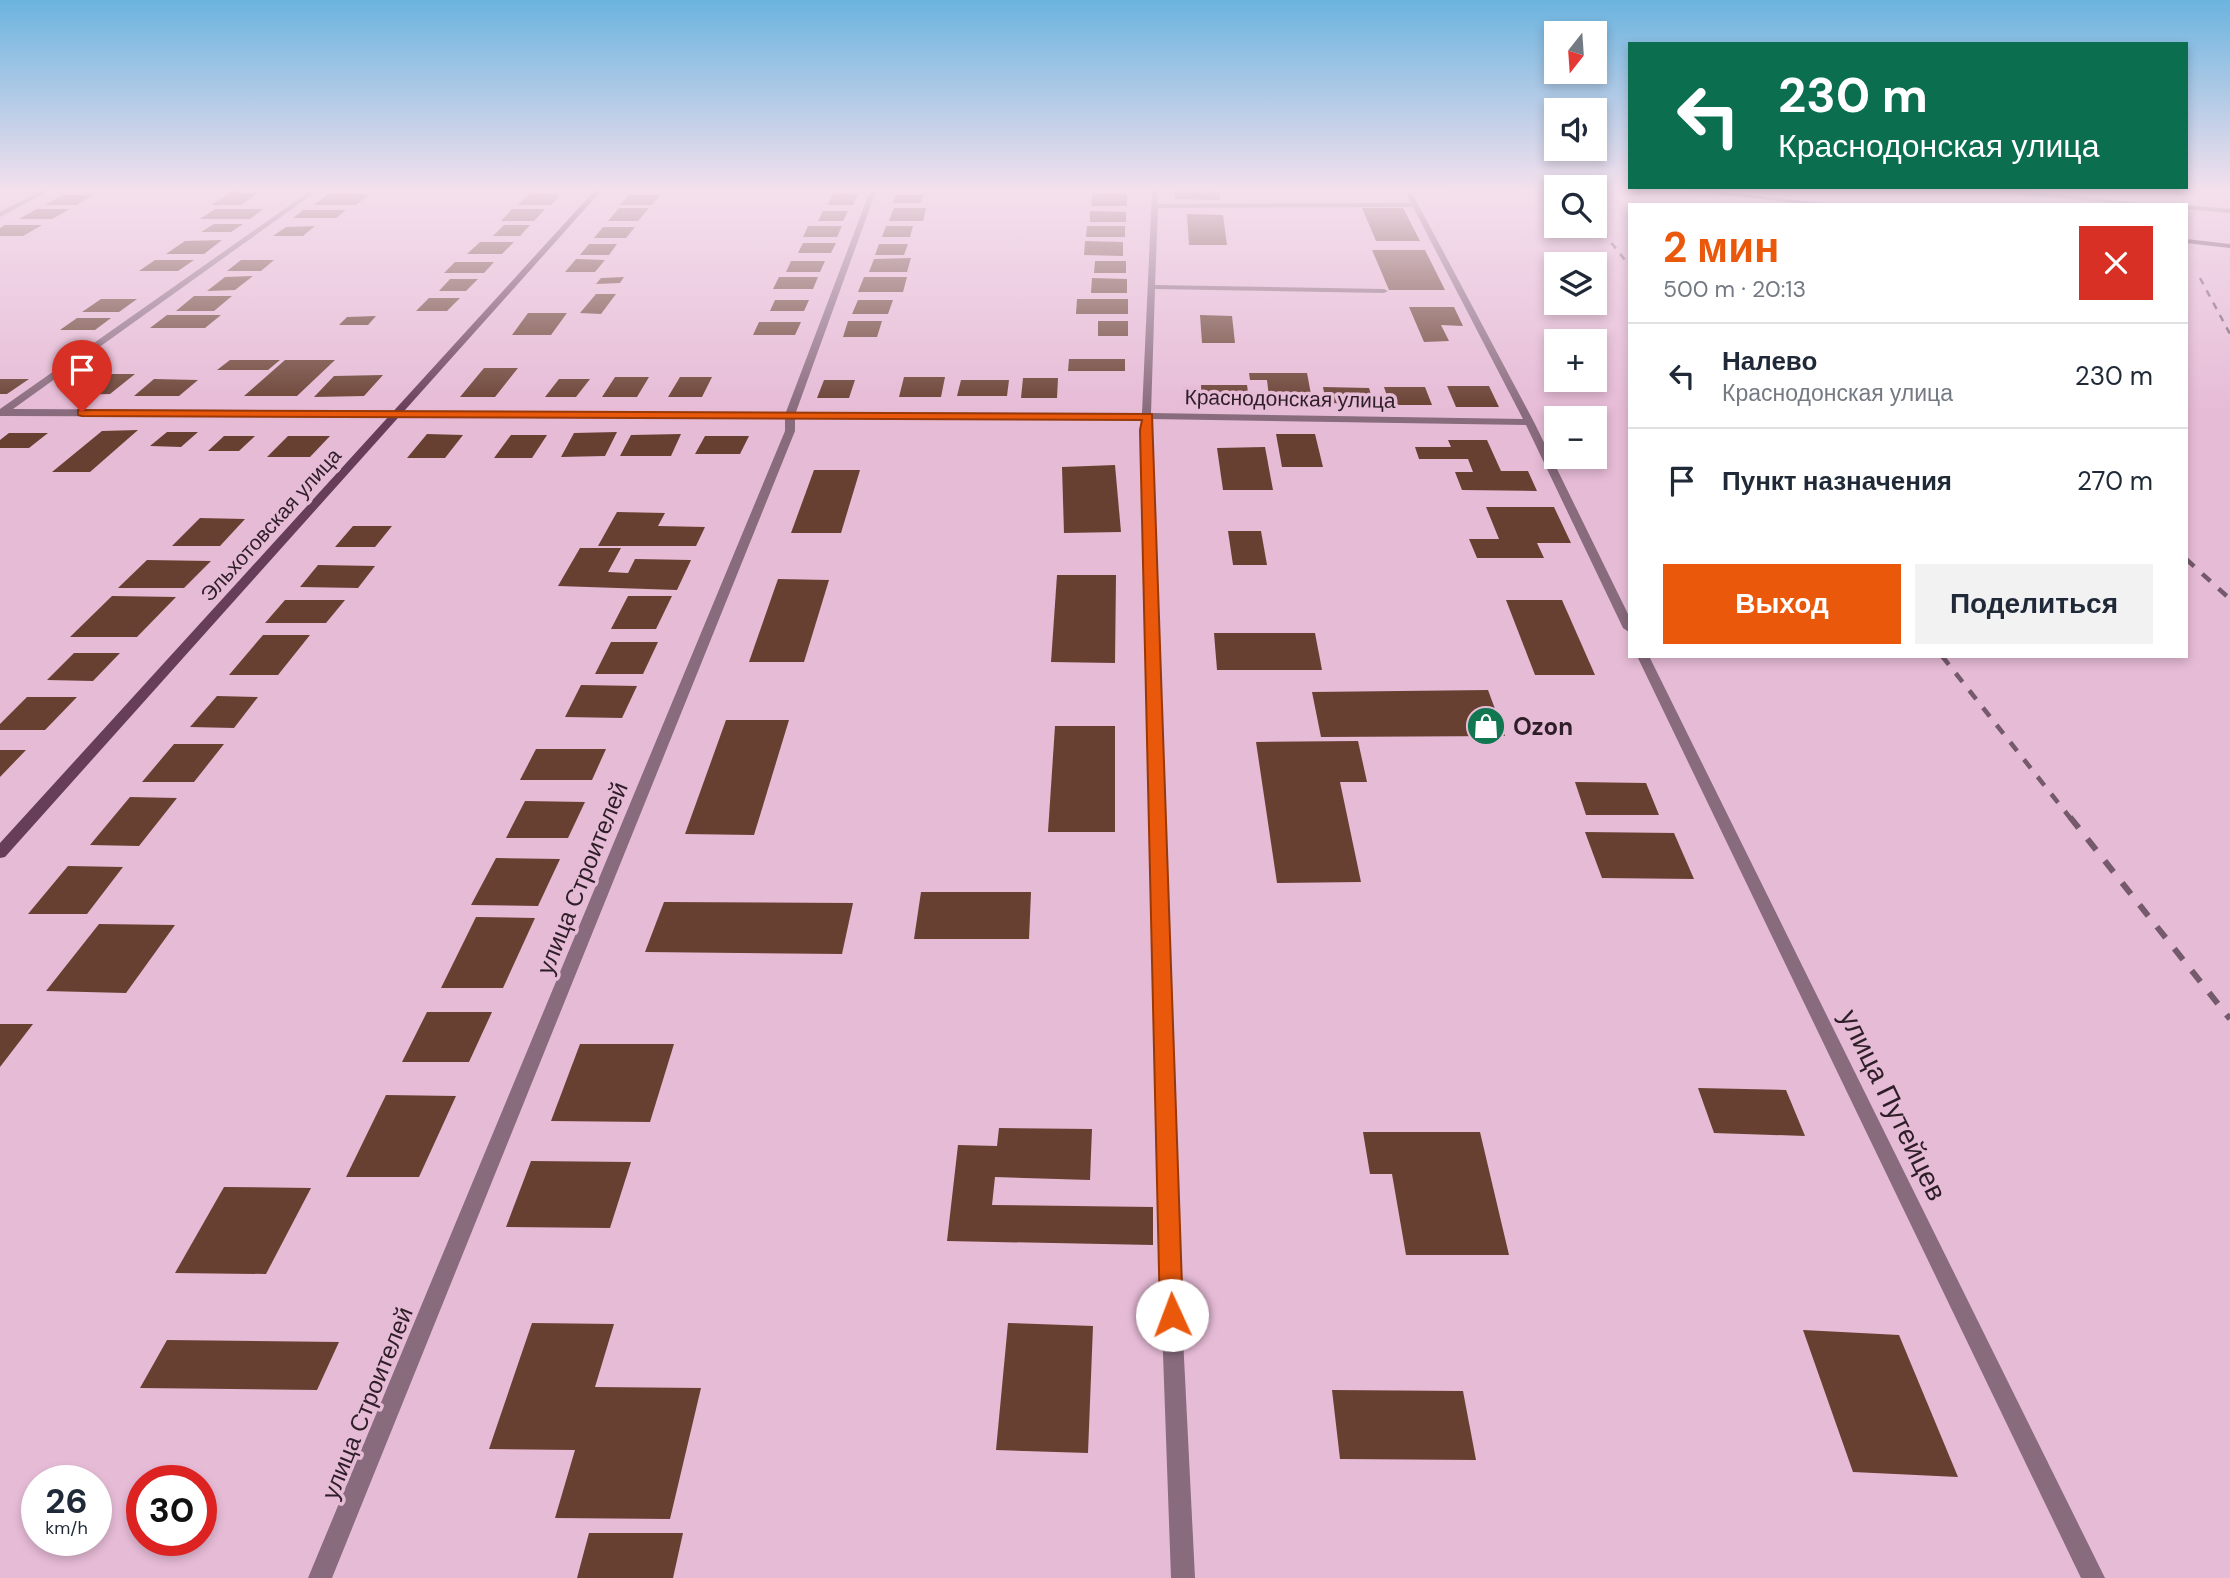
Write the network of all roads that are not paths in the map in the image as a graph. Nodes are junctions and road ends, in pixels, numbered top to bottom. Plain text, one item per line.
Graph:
1 (210, 265) edge
2 (532, 265) edge
3 (846, 265) edge
4 (1154, 265) edge
5 (1447, 265) edge
6 (1153, 287) junction
7 (1384, 291) dead end
8 (1, 412) edge
9 (397, 415) junction
10 (790, 415) junction
11 (1149, 416) junction
12 (1529, 422) junction
13 (1628, 626) edge
14 (1644, 658) edge
15 (0, 853) edge
16 (320, 1578) edge
17 (1183, 1578) edge
18 (2093, 1578) edge

1 - 8 street
2 - 9 street, Эльхотовская улица
3 - 10 street, улица Строителей
4 - 6 street
5 - 12 street
6 - 7 street
6 - 11 street
8 - 9 street, Краснодонская улица
9 - 10 street, Краснодонская улица
9 - 15 street, Эльхотовская улица
10 - 11 street, Краснодонская улица
10 - 16 street, улица Строителей
11 - 12 street, Краснодонская улица
11 - 17 street
12 - 13 street
14 - 18 street, улица Путейцев

